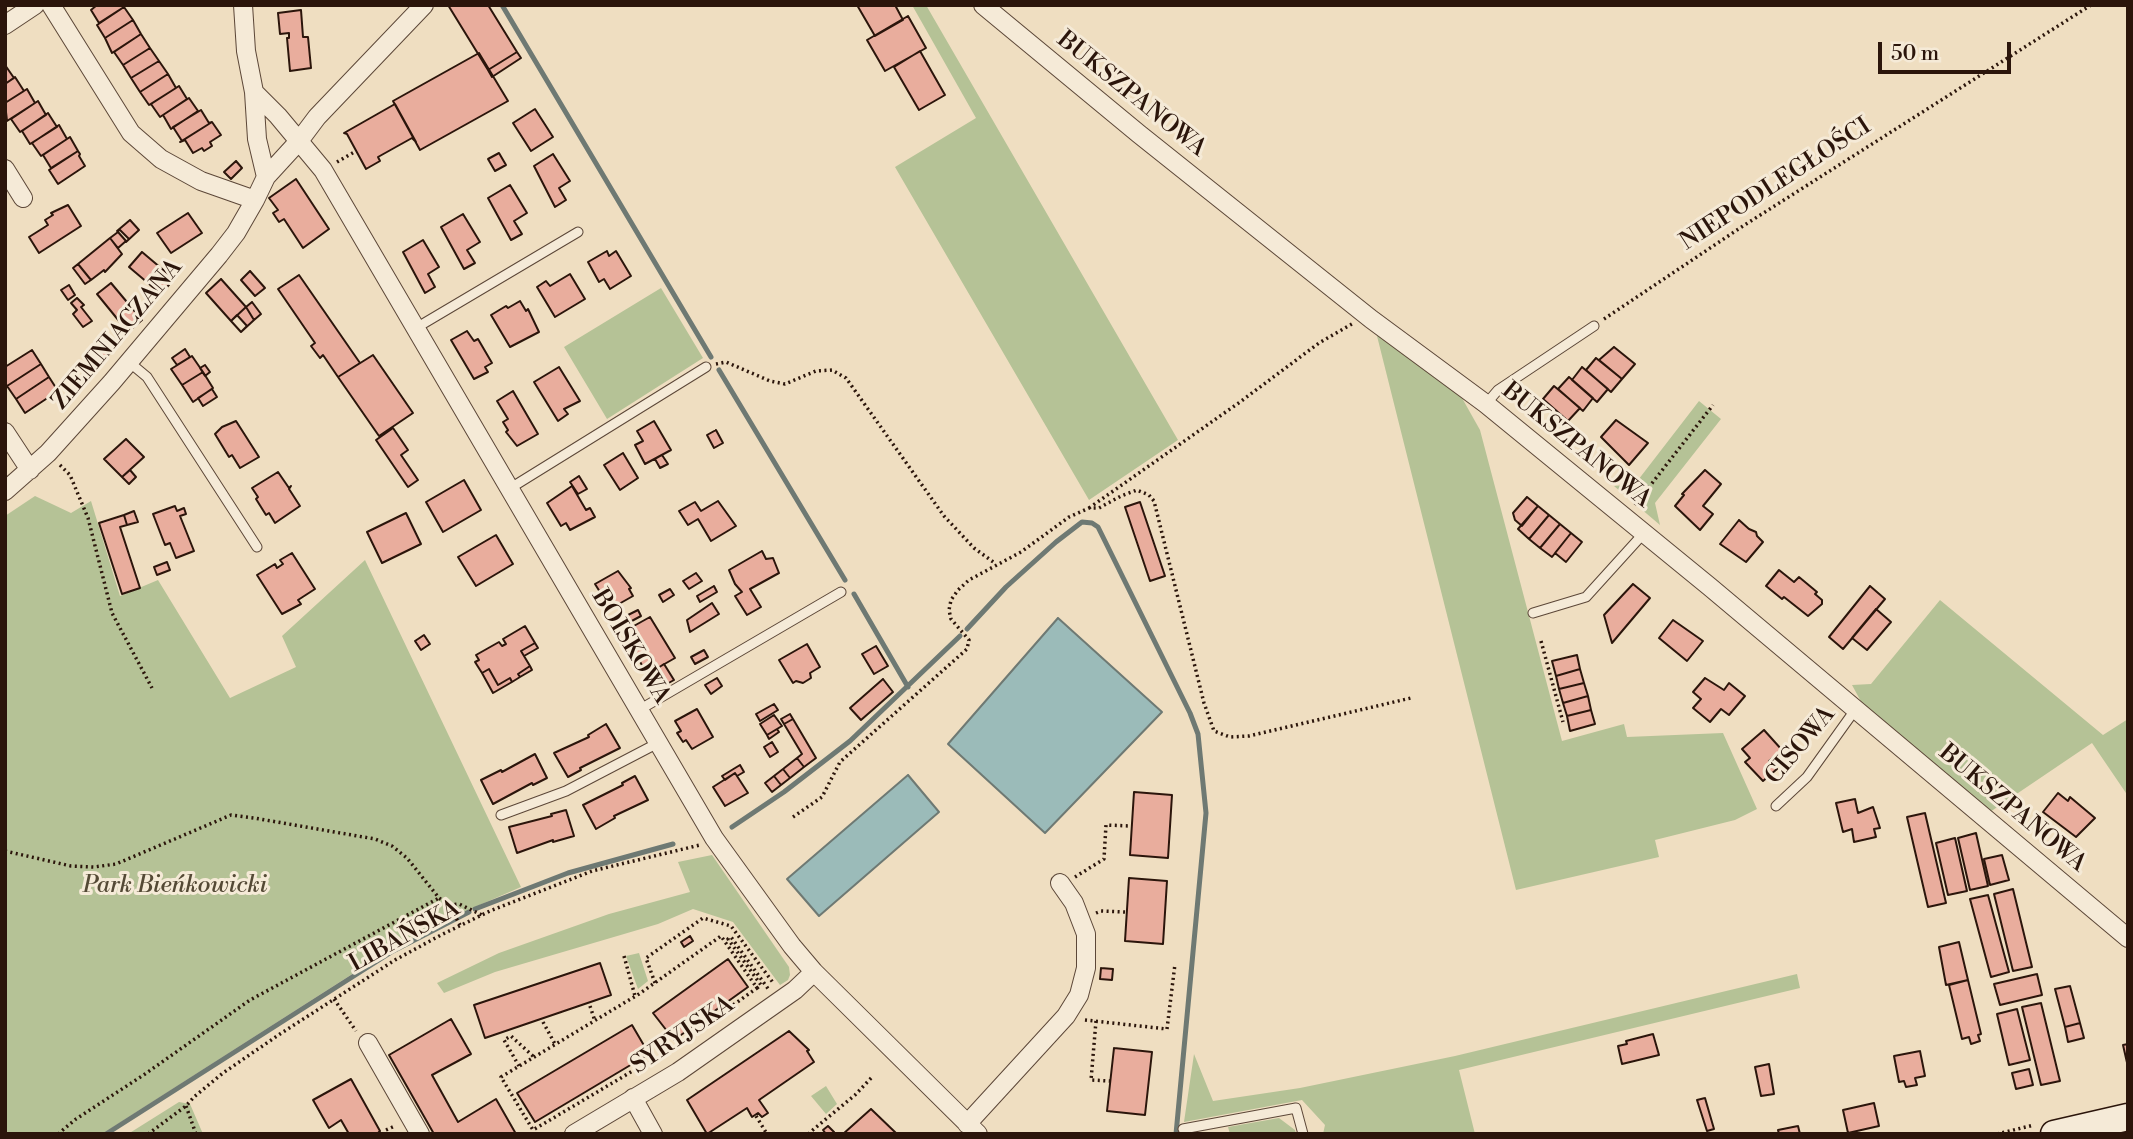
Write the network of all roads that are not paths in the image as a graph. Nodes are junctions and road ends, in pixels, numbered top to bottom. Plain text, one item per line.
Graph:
1 (35, 5) edge
2 (51, 5) edge
3 (243, 5) edge
4 (424, 5) edge
5 (983, 5) edge
6 (5, 25) edge
7 (254, 93) junction
8 (299, 141) junction
9 (5, 169) edge
10 (265, 177) junction
11 (23, 198) dead end
12 (255, 200) junction
13 (578, 232) dead end
14 (1594, 326) road end
15 (414, 329) junction
16 (129, 362) junction
17 (706, 367) road end
18 (1486, 404) junction
19 (5, 432) edge
20 (30, 470) junction
21 (509, 489) junction
22 (5, 491) edge
23 (1644, 533) junction
24 (257, 547) dead end
25 (841, 592) dead end
26 (1533, 613) dead end
27 (639, 710) junction
28 (1855, 710) junction
29 (658, 743) junction
30 (1776, 806) dead end
31 (501, 815) dead end
32 (1065, 881) road end
33 (2128, 937) edge
34 (814, 972) junction
35 (368, 1043) road end
36 (634, 1098) junction
37 (2128, 1117) edge
38 (972, 1129) edge
39 (1183, 1129) dead end
40 (420, 1134) edge
41 (574, 1134) edge
42 (653, 1134) edge
43 (1303, 1134) edge
44 (2054, 1134) edge

1 - 6 street
2 - 12 street
3 - 7 street
4 - 8 street, ZIEMNIACZANA
5 - 18 street, BUKSZPANOWA
7 - 8 street, BOISKOWA
7 - 10 street
8 - 10 street, ZIEMNIACZANA
8 - 15 street, BOISKOWA
9 - 11 street
10 - 12 street, ZIEMNIACZANA
12 - 16 street, ZIEMNIACZANA
13 - 15 lane
14 - 18 lane
15 - 21 street, BOISKOWA
16 - 20 street, ZIEMNIACZANA
16 - 24 lane
17 - 21 lane
18 - 23 street, BUKSZPANOWA
19 - 20 street
20 - 22 street, ZIEMNIACZANA
21 - 27 street, BOISKOWA
23 - 26 lane
23 - 28 street, BUKSZPANOWA
25 - 27 lane
27 - 29 street, BOISKOWA
28 - 30 lane, CISOWA
28 - 33 street, BUKSZPANOWA
29 - 31 lane
29 - 34 street, BOISKOWA
32 - 38 street
34 - 36 street, SYRYJSKA
34 - 38 street, BOISKOWA
35 - 40 street
36 - 41 street, SYRYJSKA
36 - 42 street
37 - 44 street
39 - 43 lane

